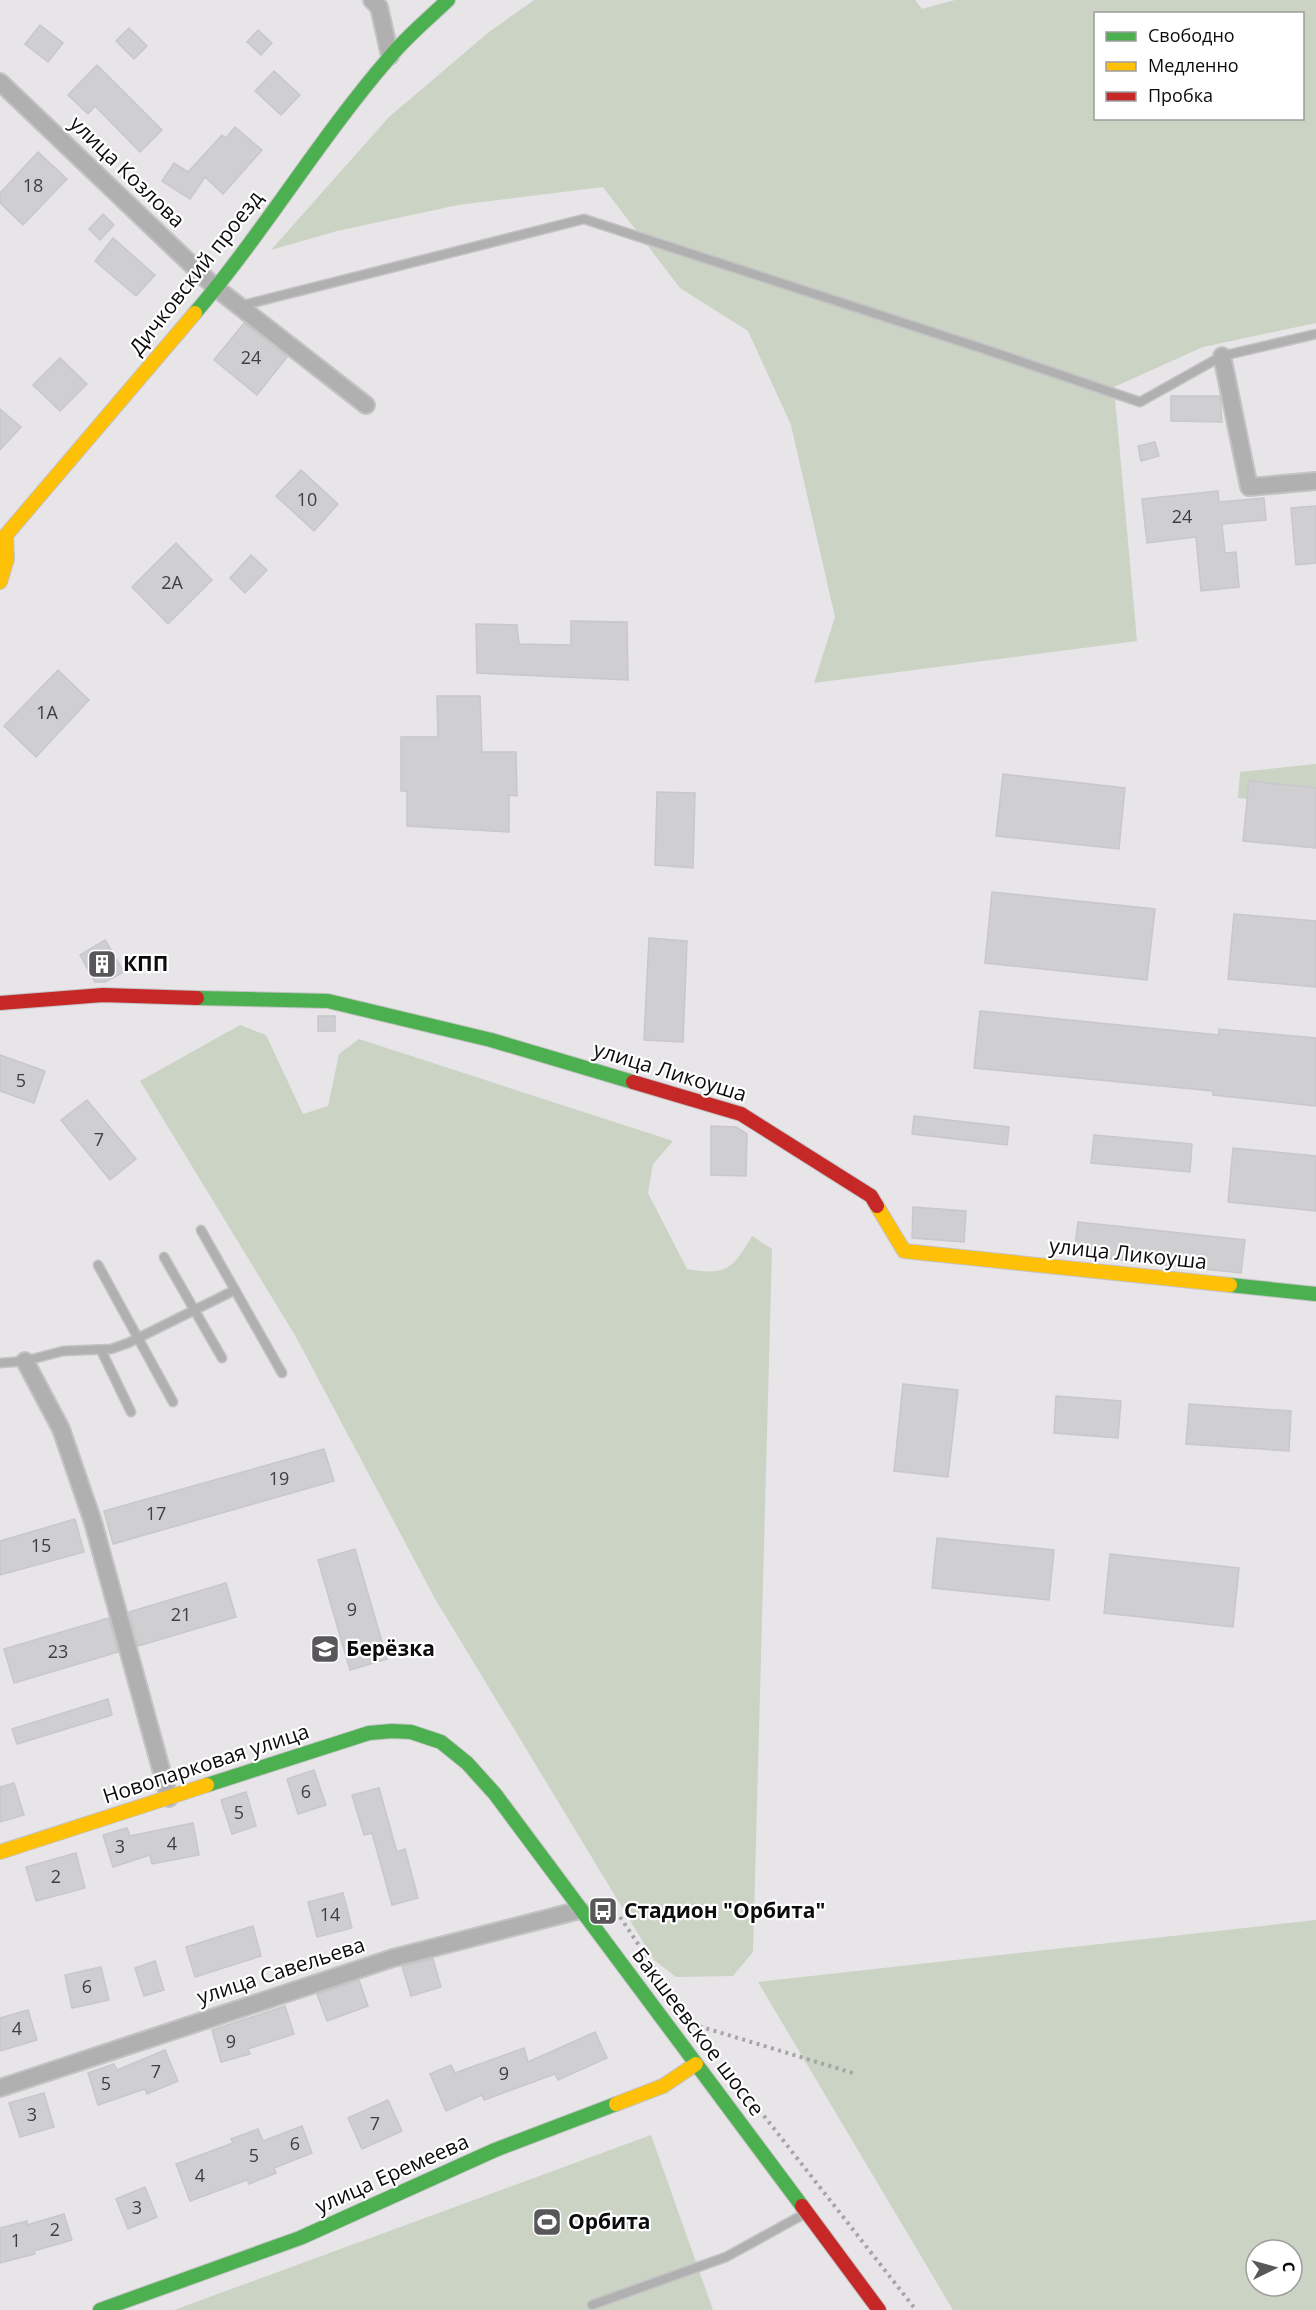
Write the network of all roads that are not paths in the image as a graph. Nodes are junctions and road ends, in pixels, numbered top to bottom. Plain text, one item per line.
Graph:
1 (372, 0) edge
2 (448, 0) edge
3 (390, 56) junction
4 (0, 82) edge
5 (216, 288) junction
6 (239, 306) junction
7 (1316, 334) edge
8 (1222, 356) junction
9 (366, 405) dead end
10 (1316, 481) edge
11 (0, 520) edge
12 (6, 535) junction
13 (0, 582) edge
14 (0, 1004) edge
15 (201, 1230) dead end
16 (164, 1257) dead end
17 (98, 1265) dead end
18 (235, 1290) junction
19 (1316, 1294) edge
20 (194, 1310) junction
21 (138, 1338) junction
22 (101, 1350) junction
23 (222, 1358) dead end
24 (25, 1361) junction
25 (0, 1363) edge
26 (282, 1373) dead end
27 (173, 1402) dead end
28 (131, 1412) dead end
29 (428, 1734) joint
30 (169, 1798) junction
31 (0, 1852) edge
32 (580, 1910) junction
33 (696, 2064) junction
34 (0, 2088) edge
35 (807, 2213) junction
36 (592, 2305) dead end
37 (100, 2310) edge
38 (879, 2310) edge

1 - 3 street
2 - 3 street, Дичковский проезд
3 - 5 street, Дичковский проезд
4 - 5 street, улица Козлова
5 - 6 street, улица Козлова
5 - 12 street, Дичковский проезд
6 - 8 lane
6 - 9 street, улица Козлова
7 - 8 lane
8 - 10 street
11 - 12 street
12 - 13 street
14 - 19 street, улица Ликоуша
15 - 18 lane
16 - 20 lane
17 - 21 lane
18 - 20 lane
18 - 26 lane
20 - 21 lane
20 - 23 lane
21 - 22 lane
21 - 27 lane
22 - 24 lane
22 - 28 lane
24 - 25 lane
24 - 30 street
29 - 30 street, Новопарковая улица
29 - 32 street, Бакшеевское шоссе
30 - 31 street, Новопарковая улица
32 - 33 street, Бакшеевское шоссе
32 - 34 street, улица Савельева
33 - 35 street, Бакшеевское шоссе
33 - 37 street, улица Еремеева
35 - 36 lane
35 - 38 street, Бакшеевское шоссе

